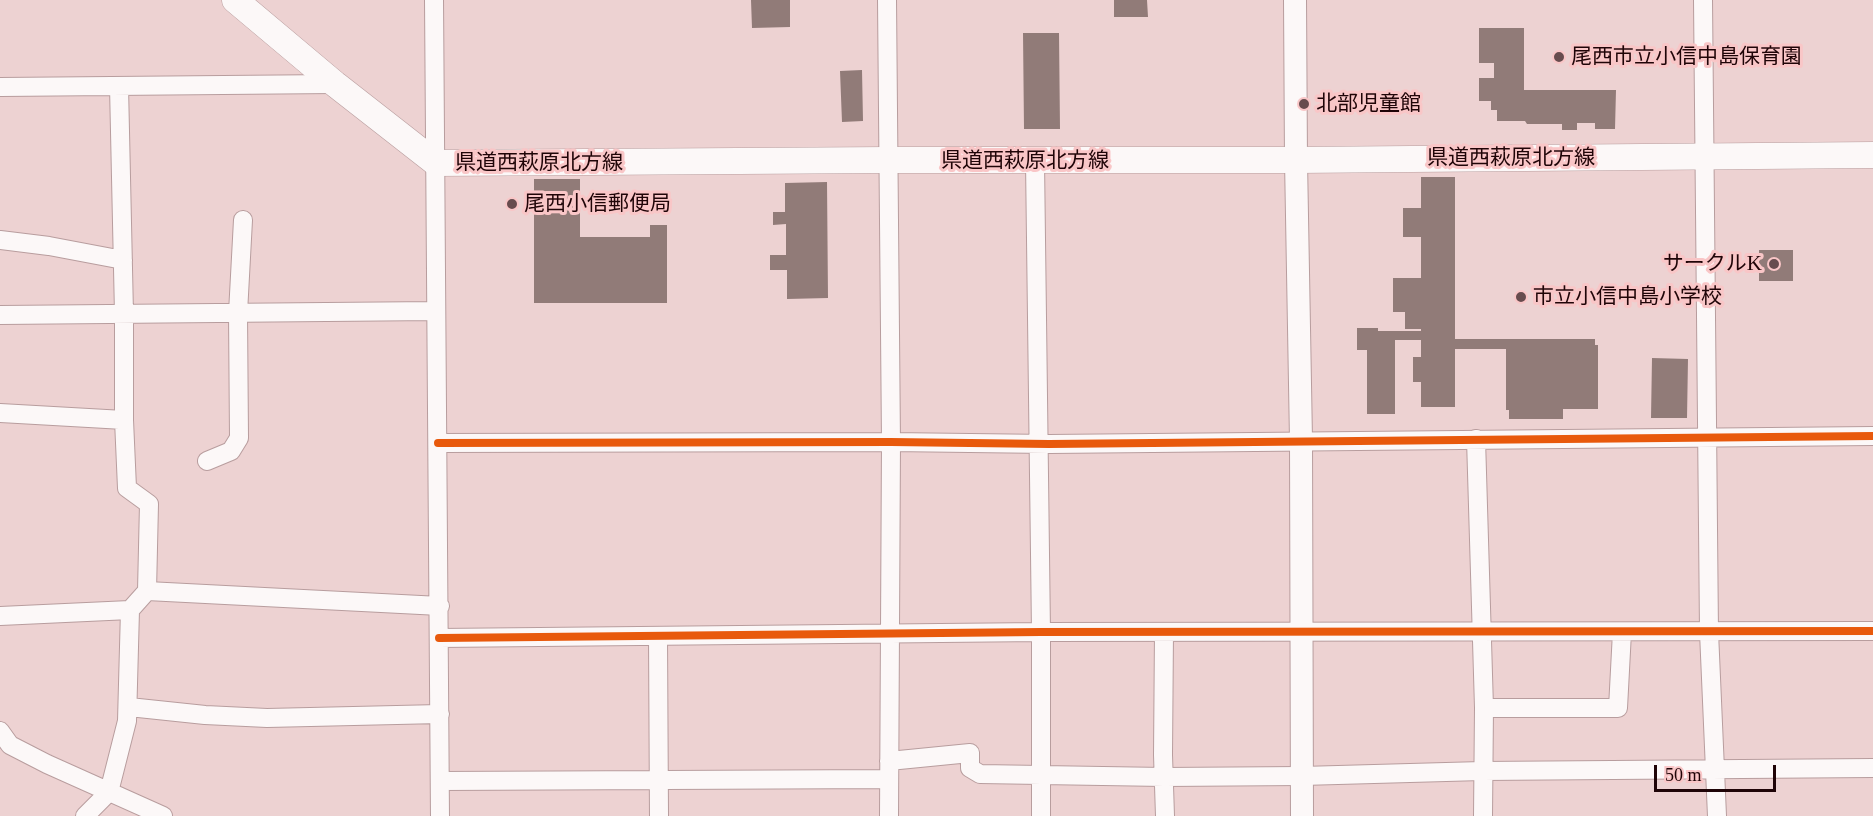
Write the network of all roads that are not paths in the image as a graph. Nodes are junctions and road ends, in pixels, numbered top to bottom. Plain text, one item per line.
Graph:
1 (235, 0) edge
2 (435, 0) edge
3 (887, 0) edge
4 (1295, 0) edge
5 (1703, 0) edge
6 (335, 84) junction
7 (119, 86) junction
8 (0, 87) edge
9 (1873, 155) edge
10 (1705, 156) junction
11 (889, 160) junction
12 (1296, 160) junction
13 (1035, 161) junction
14 (436, 163) junction
15 (243, 220) dead end
16 (0, 240) edge
17 (123, 260) junction
18 (435, 311) junction
19 (237, 313) junction
20 (124, 314) junction
21 (0, 315) edge
22 (0, 413) edge
23 (124, 420) junction
24 (1873, 436) edge
25 (1708, 437) junction
26 (1476, 439) junction
27 (1301, 440) junction
28 (891, 442) junction
29 (438, 443) junction
30 (1038, 444) junction
31 (207, 461) dead end
32 (147, 591) junction
33 (440, 606) junction
34 (130, 610) junction
35 (0, 616) edge
36 (1873, 631) edge
37 (1164, 632) junction
38 (1481, 632) junction
39 (1622, 632) junction
40 (1709, 632) junction
41 (1041, 633) junction
42 (1300, 633) junction
43 (890, 634) junction
44 (658, 636) junction
45 (439, 638) junction
46 (129, 707) junction
47 (1484, 708) junction
48 (440, 714) junction
49 (0, 731) edge
50 (1873, 768) edge
51 (889, 770) junction
52 (1716, 770) junction
53 (1482, 771) junction
54 (1039, 774) junction
55 (1302, 776) junction
56 (1164, 777) junction
57 (440, 781) junction
58 (658, 781) junction
59 (109, 792) junction
60 (86, 816) edge
61 (164, 816) edge
62 (440, 816) edge
63 (659, 816) edge
64 (890, 816) edge
65 (1041, 816) edge
66 (1165, 816) edge
67 (1302, 816) edge
68 (1483, 816) edge
69 (1717, 816) edge

1 - 6 main road, 県道西萩原北方線
2 - 14 street
3 - 11 street
4 - 12 street
5 - 10 street
6 - 7 street
6 - 14 main road, 県道西萩原北方線
7 - 8 street
7 - 17 street
9 - 10 main road, 県道西萩原北方線
10 - 12 main road, 県道西萩原北方線
10 - 25 street
11 - 13 main road, 県道西萩原北方線
11 - 14 main road, 県道西萩原北方線
11 - 28 street
12 - 13 main road, 県道西萩原北方線
12 - 27 street
13 - 30 street
14 - 18 street
15 - 19 street
16 - 17 street
17 - 20 street
18 - 19 street
18 - 29 street
19 - 20 street
19 - 31 street
20 - 21 street
20 - 23 street
22 - 23 street
23 - 32 street
24 - 25 street
25 - 26 street
25 - 40 street
26 - 27 street
26 - 38 street
27 - 30 street
27 - 42 street
28 - 29 street
28 - 30 street
28 - 43 street
29 - 33 street
30 - 41 street
32 - 33 street
32 - 34 street
33 - 45 street
34 - 35 street
34 - 46 street
36 - 40 street
37 - 41 street
37 - 42 street
37 - 56 street
38 - 39 street
38 - 42 street
38 - 47 street
39 - 40 street
39 - 47 street
40 - 52 street
41 - 43 street
41 - 54 street
42 - 55 street
43 - 44 street
43 - 51 street
44 - 45 street
44 - 58 street
45 - 48 street
46 - 48 street
46 - 59 street
47 - 53 street
48 - 57 street
49 - 59 street
50 - 52 street
51 - 54 street
51 - 58 street
51 - 64 street
52 - 53 street
52 - 69 street
53 - 55 street
53 - 68 street
54 - 56 street
54 - 65 street
55 - 56 street
55 - 67 street
56 - 66 street
57 - 58 street
57 - 62 street
58 - 63 street
59 - 60 street
59 - 61 street

